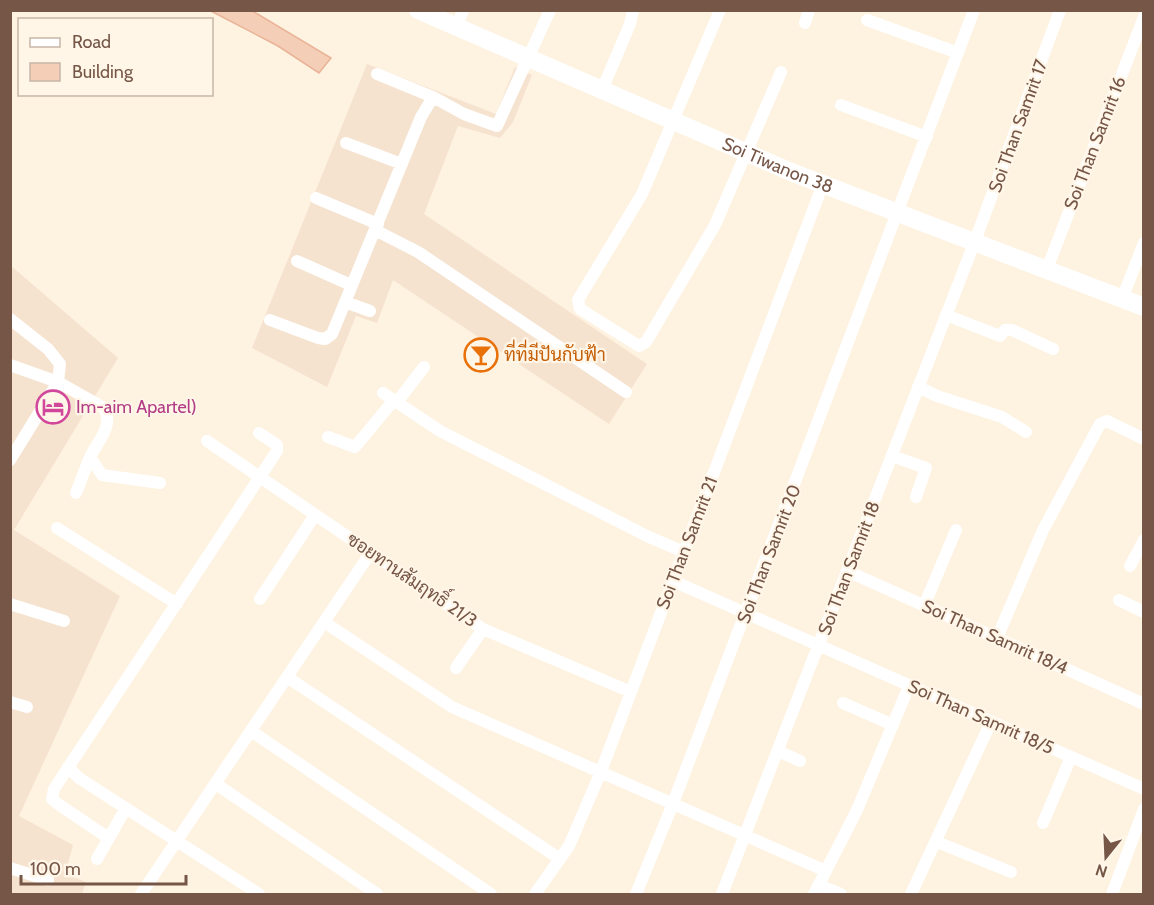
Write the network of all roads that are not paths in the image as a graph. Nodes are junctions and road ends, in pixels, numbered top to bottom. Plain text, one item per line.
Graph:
1 (418, 10) edge
2 (550, 10) edge
3 (633, 10) edge
4 (720, 10) edge
5 (974, 10) edge
6 (1060, 10) edge
7 (1143, 17) edge
8 (460, 19) edge
9 (867, 20) dead end
10 (958, 53) junction
11 (529, 59) junction
12 (781, 72) dead end
13 (377, 74) dead end
14 (602, 90) junction
15 (433, 98) junction
16 (841, 105) dead end
17 (674, 121) junction
18 (927, 137) junction
19 (346, 143) dead end
20 (745, 152) junction
21 (402, 164) junction
22 (823, 184) junction
23 (316, 198) dead end
24 (899, 212) junction
25 (376, 227) junction
26 (975, 240) junction
27 (1143, 243) edge
28 (297, 261) dead end
29 (1047, 269) junction
30 (351, 285) junction
31 (1122, 299) junction
32 (345, 302) junction
33 (1143, 307) edge
34 (370, 311) dead end
35 (946, 315) junction
36 (10, 319) edge
37 (270, 320) dead end
38 (1053, 349) dead end
39 (10, 365) edge
40 (424, 367) dead end
41 (58, 382) junction
42 (918, 387) junction
43 (626, 392) dead end
44 (383, 393) dead end
45 (396, 401) junction
46 (1026, 432) dead end
47 (259, 433) dead end
48 (328, 437) dead end
49 (1143, 439) edge
50 (207, 441) dead end
51 (12, 453) edge
52 (892, 456) junction
53 (90, 457) junction
54 (259, 478) junction
55 (160, 483) dead end
56 (76, 493) dead end
57 (916, 497) dead end
58 (315, 515) junction
59 (57, 528) dead end
60 (956, 530) dead end
61 (1143, 540) edge
62 (371, 552) junction
63 (684, 552) junction
64 (1130, 566) dead end
65 (847, 571) junction
66 (673, 581) junction
67 (260, 599) dead end
68 (1119, 600) dead end
69 (10, 604) edge
70 (177, 604) junction
71 (924, 606) junction
72 (1143, 612) edge
73 (746, 614) junction
74 (64, 621) dead end
75 (324, 622) junction
76 (483, 629) junction
77 (997, 638) junction
78 (818, 646) junction
79 (456, 668) dead end
80 (288, 677) junction
81 (909, 686) junction
82 (631, 692) junction
83 (10, 702) edge
84 (843, 703) dead end
85 (1143, 704) edge
86 (27, 707) dead end
87 (991, 722) junction
88 (893, 725) junction
89 (251, 731) junction
90 (778, 751) junction
91 (1071, 757) junction
92 (800, 761) dead end
93 (68, 767) junction
94 (600, 774) junction
95 (216, 784) junction
96 (1143, 789) edge
97 (672, 806) junction
98 (126, 808) junction
99 (1143, 809) edge
100 (1043, 824) dead end
101 (745, 836) junction
102 (108, 837) junction
103 (178, 840) junction
104 (937, 842) junction
105 (97, 859) dead end
106 (560, 859) junction
107 (10, 868) edge
108 (826, 871) junction
109 (1011, 872) dead end
110 (48, 880) dead end
111 (817, 890) edge
112 (141, 894) edge
113 (259, 894) edge
114 (377, 894) edge
115 (491, 894) edge
116 (535, 894) edge
117 (636, 894) edge
118 (722, 894) edge
119 (841, 894) edge
120 (911, 894) edge
121 (1112, 894) edge

1 - 8 street, Soi Tiwanon 38
2 - 11 street
3 - 14 street
4 - 17 street
5 - 10 street, Soi Than Samrit 20
6 - 26 street, Soi Than Samrit 17
7 - 29 street, Soi Than Samrit 16
8 - 11 street, Soi Tiwanon 38
9 - 10 street
10 - 18 street, Soi Than Samrit 20
11 - 14 street, Soi Tiwanon 38
11 - 15 street
12 - 20 street
13 - 15 street
14 - 17 street, Soi Tiwanon 38
15 - 21 street
16 - 18 street
17 - 20 street, Soi Tiwanon 38
17 - 20 street
18 - 24 street, Soi Than Samrit 20
19 - 21 street
20 - 22 street, Soi Tiwanon 38
21 - 25 street
22 - 24 street, Soi Tiwanon 38
22 - 63 street, Soi Than Samrit 21
23 - 25 street
24 - 26 street, Soi Tiwanon 38
24 - 73 street, Soi Than Samrit 20
25 - 30 street
25 - 43 street
26 - 29 street, Soi Tiwanon 38
26 - 35 street, Soi Than Samrit 18
27 - 31 street
28 - 30 street
29 - 31 street, Soi Tiwanon 38
30 - 32 street
31 - 33 street, Soi Tiwanon 38
32 - 34 street
32 - 37 street
35 - 38 street
35 - 42 street, Soi Than Samrit 18
36 - 41 street
39 - 41 street
40 - 45 street
41 - 51 street
41 - 53 street
42 - 46 street
42 - 52 street, Soi Than Samrit 18
44 - 45 street
45 - 48 street
45 - 63 street
47 - 54 street
49 - 77 street
50 - 54 street, ซอยทานสัมฤทธิ์ 21/3
52 - 57 street
52 - 65 street, Soi Than Samrit 18
53 - 55 street
53 - 56 street
54 - 58 street, ซอยทานสัมฤทธิ์ 21/3
54 - 70 street
58 - 62 street, ซอยทานสัมฤทธิ์ 21/3
58 - 67 street
59 - 70 street
60 - 71 street
61 - 64 street
62 - 75 street
62 - 76 street, ซอยทานสัมฤทธิ์ 21/3
63 - 66 street, Soi Than Samrit 21
65 - 71 street, Soi Than Samrit 18/4
65 - 78 street, Soi Than Samrit 18
66 - 73 street, Soi Than Samrit 18/5
66 - 82 street, Soi Than Samrit 21
68 - 72 street
69 - 74 street
70 - 93 street
71 - 77 street, Soi Than Samrit 18/4
73 - 78 street, Soi Than Samrit 18/5
73 - 97 street, Soi Than Samrit 20
75 - 80 street
75 - 94 street
76 - 79 street
76 - 82 street, ซอยทานสัมฤทธิ์ 21/3
77 - 85 street, Soi Than Samrit 18/4
78 - 81 street, Soi Than Samrit 18/5
78 - 90 street, Soi Than Samrit 18
80 - 89 street
80 - 106 street
81 - 87 street, Soi Than Samrit 18/5
81 - 88 street
82 - 94 street, Soi Than Samrit 21
83 - 86 street
84 - 88 street
87 - 91 street, Soi Than Samrit 18/5
87 - 104 street
88 - 108 street
89 - 95 street
89 - 115 street
90 - 92 street
90 - 101 street, Soi Than Samrit 18
91 - 96 street, Soi Than Samrit 18/5
91 - 100 street
93 - 98 street
93 - 102 street
94 - 97 street
94 - 106 street, Soi Than Samrit 21
95 - 103 street
95 - 114 street
97 - 101 street
97 - 117 street, Soi Than Samrit 20
98 - 102 street
98 - 103 street
99 - 121 street
101 - 108 street
101 - 118 street, Soi Than Samrit 18
102 - 105 street
103 - 112 street
103 - 113 street
104 - 109 street
104 - 120 street
106 - 116 street, Soi Than Samrit 21
107 - 110 street
108 - 111 street
111 - 119 street

